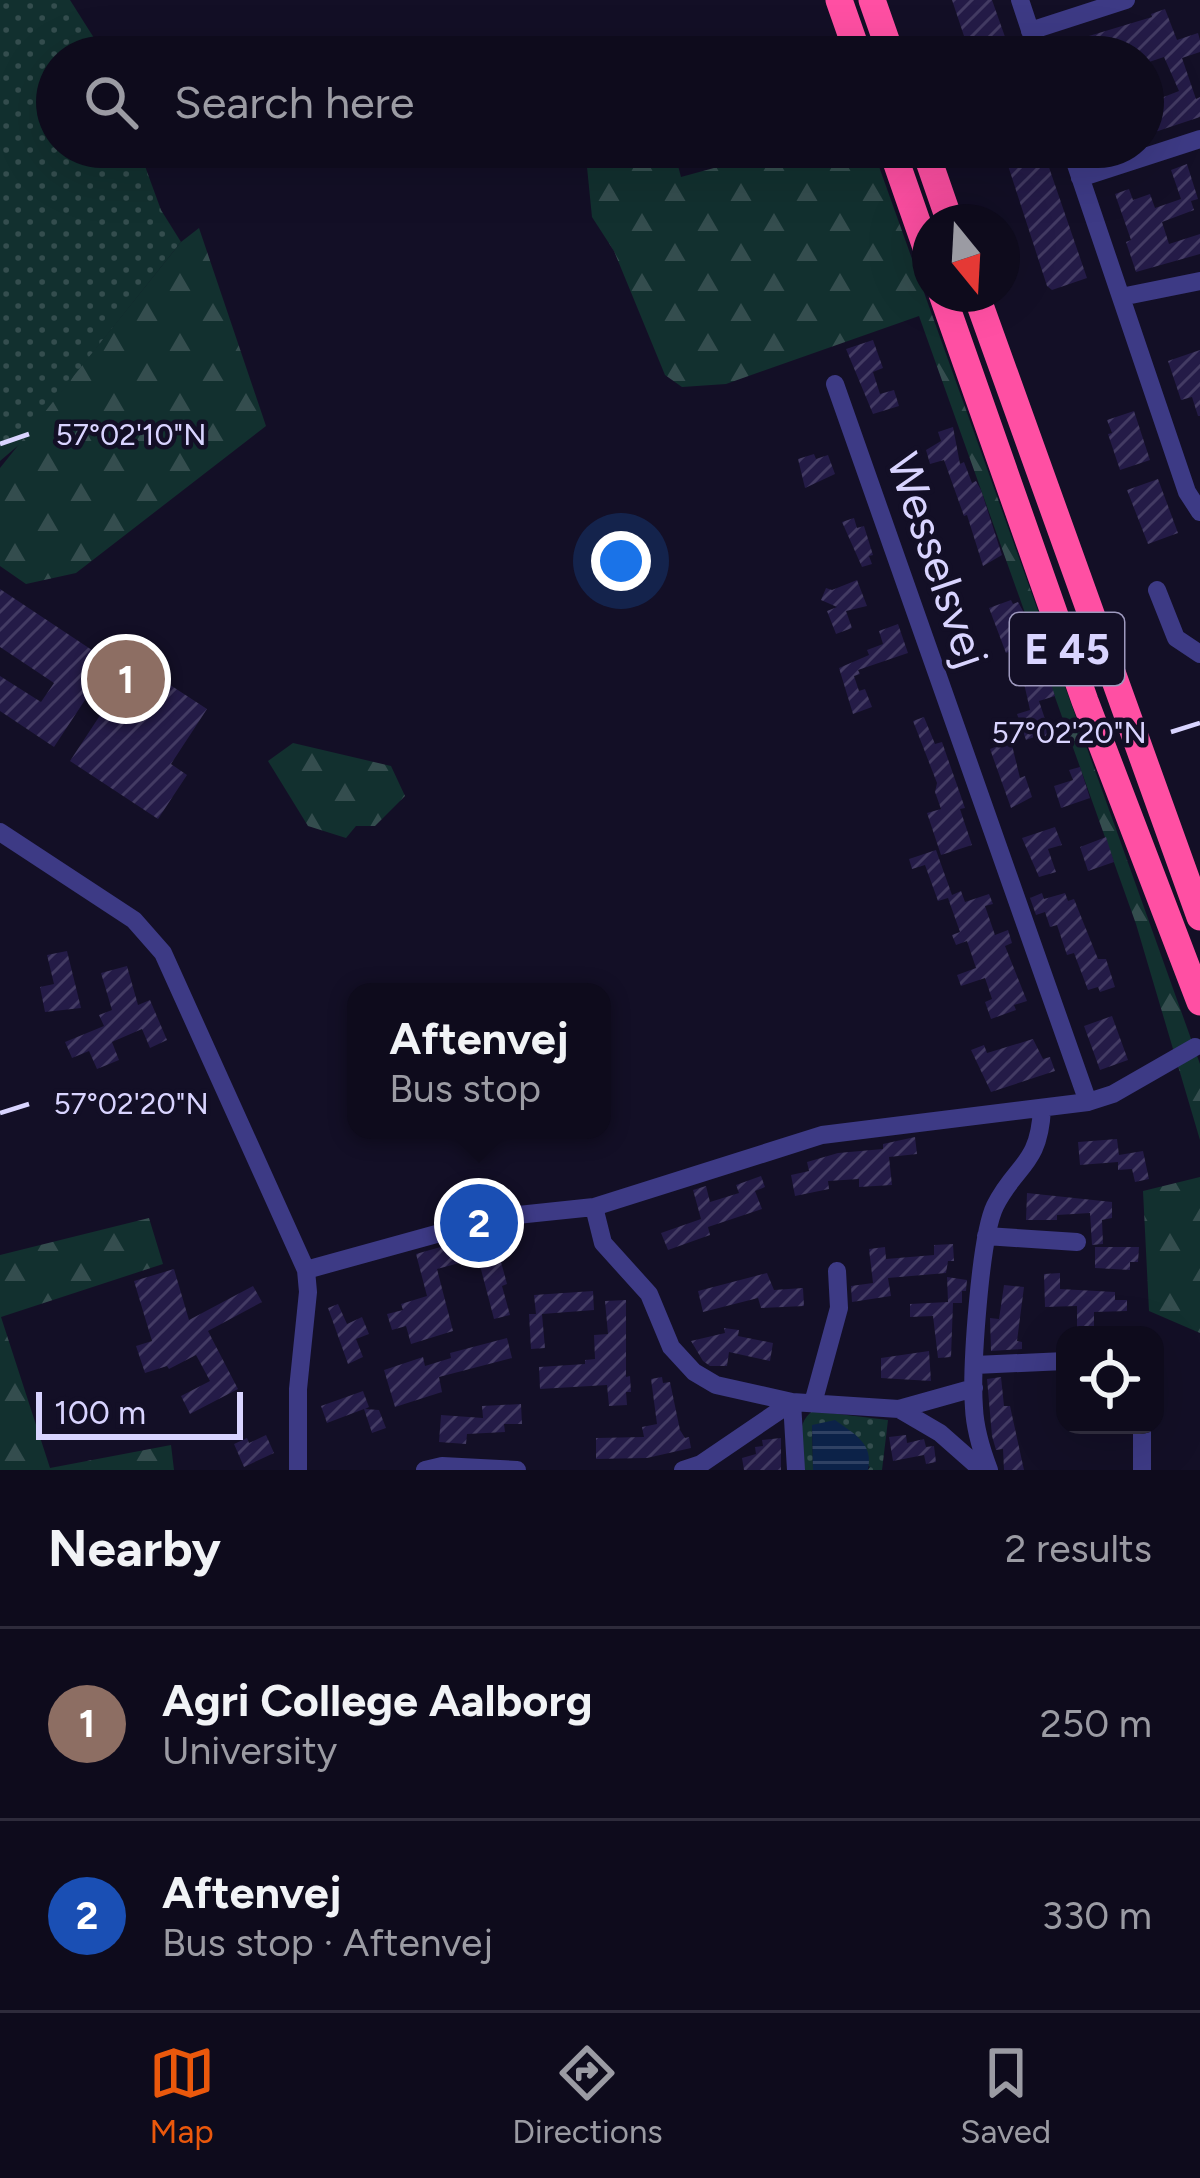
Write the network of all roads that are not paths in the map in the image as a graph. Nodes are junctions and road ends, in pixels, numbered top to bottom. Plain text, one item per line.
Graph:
1 (839, 0) edge
2 (872, 0) edge
3 (1020, 0) edge
4 (1126, 0) edge
5 (1030, 32) junction
6 (852, 36) edge
7 (885, 36) edge
8 (1031, 36) edge
9 (1200, 139) edge
10 (1164, 151) edge
11 (898, 168) edge
12 (931, 168) edge
13 (1077, 168) edge
14 (1112, 168) edge
15 (1081, 178) junction
16 (944, 204) edge
17 (912, 207) edge
18 (1200, 281) edge
19 (1121, 298) junction
20 (948, 312) edge
21 (982, 312) edge
22 (835, 384) dead end
23 (1200, 512) edge
24 (1157, 590) dead end
25 (1200, 654) edge
26 (0, 832) edge
27 (1200, 917) edge
28 (1200, 1001) edge
29 (1195, 1047) dead end
30 (1088, 1102) junction
31 (1042, 1109) junction
32 (594, 1208) junction
33 (986, 1236) junction
34 (1077, 1243) dead end
35 (306, 1270) junction
36 (836, 1271) dead end
37 (1056, 1361) edge
38 (975, 1365) junction
39 (974, 1388) junction
40 (792, 1402) junction
41 (813, 1403) junction
42 (899, 1409) junction
43 (1142, 1434) edge
44 (298, 1470) edge
45 (425, 1470) edge
46 (517, 1470) edge
47 (683, 1470) edge
48 (796, 1470) edge
49 (986, 1470) edge
50 (1142, 1470) edge

1 - 6 highway
2 - 7 highway
3 - 5 street
4 - 5 street
5 - 8 street
9 - 10 street
11 - 17 highway
12 - 16 highway
13 - 15 street
14 - 15 street
15 - 19 street
18 - 19 street
19 - 23 street
20 - 28 highway, E 45
21 - 27 highway, E 45
22 - 30 street, Wesselsvej
24 - 25 street
26 - 35 street
29 - 30 street
30 - 31 street
31 - 32 street
31 - 33 street
32 - 35 street
32 - 40 street
33 - 34 street
33 - 38 street
35 - 44 street
36 - 41 street
37 - 38 street
38 - 39 street
39 - 42 street
39 - 49 street
40 - 41 street
40 - 47 street
40 - 48 street
41 - 42 street
42 - 49 street
43 - 50 street
45 - 46 street

